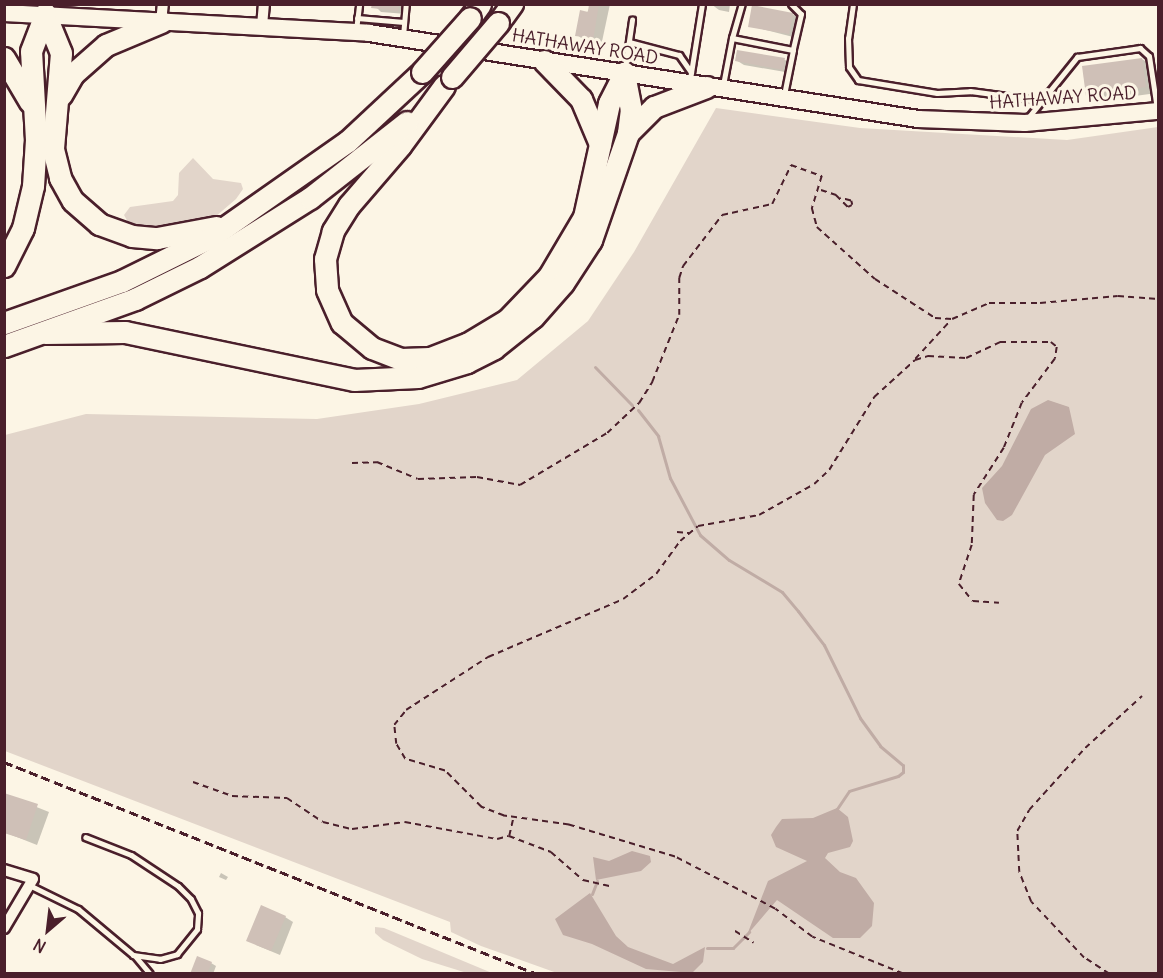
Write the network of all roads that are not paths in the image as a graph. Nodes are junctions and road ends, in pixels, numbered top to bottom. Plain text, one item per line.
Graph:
1 (264, 4) edge
2 (359, 4) edge
3 (406, 4) edge
4 (512, 4) edge
5 (702, 4) edge
6 (742, 4) edge
7 (791, 4) edge
8 (853, 4) edge
9 (475, 11) edge
10 (4, 13) edge
11 (162, 13) edge
12 (45, 14) junction
13 (632, 20) dead end
14 (356, 25) junction
15 (262, 26) junction
16 (403, 30) junction
17 (732, 38) junction
18 (629, 42) junction
19 (793, 50) junction
20 (4, 58) edge
21 (544, 61) junction
22 (624, 73) junction
23 (448, 82) junction
24 (702, 83) junction
25 (783, 100) junction
26 (1045, 101) junction
27 (55, 106) junction
28 (1158, 111) edge
29 (1025, 123) junction
30 (36, 126) junction
31 (628, 133) junction
32 (601, 147) junction
33 (231, 224) junction
34 (4, 266) edge
35 (4, 323) edge
36 (45, 333) junction
37 (4, 346) edge
38 (85, 837) dead end
39 (4, 870) edge
40 (29, 885) junction
41 (4, 928) edge
42 (134, 955) junction
43 (150, 974) edge

1 - 15 street
2 - 14 lane
3 - 16 lane
4 - 23 highway, bridge
5 - 24 lane
6 - 17 lane
7 - 19 lane
8 - 26 lane
9 - 33 highway, bridge
10 - 12 main road, HATHAWAY ROAD
11 - 12 main road, HATHAWAY ROAD
11 - 15 main road, HATHAWAY ROAD
11 - 27 highway
12 - 27 highway
12 - 30 highway
13 - 18 lane
14 - 15 main road, HATHAWAY ROAD
14 - 16 main road, HATHAWAY ROAD
16 - 21 main road, HATHAWAY ROAD
17 - 19 lane
17 - 24 lane
18 - 22 lane
18 - 24 lane
19 - 25 lane
20 - 30 highway
21 - 22 main road, HATHAWAY ROAD
21 - 32 highway
22 - 24 main road, HATHAWAY ROAD
22 - 31 highway
22 - 32 highway
23 - 32 highway
23 - 36 highway
24 - 25 main road, HATHAWAY ROAD
24 - 31 highway
25 - 29 main road, HATHAWAY ROAD
26 - 28 lane
26 - 29 lane
27 - 33 highway
28 - 29 main road, HATHAWAY ROAD
30 - 34 highway
31 - 36 highway
33 - 35 highway
36 - 37 highway
38 - 42 lane
39 - 40 street
40 - 41 street
40 - 42 lane
42 - 43 lane

